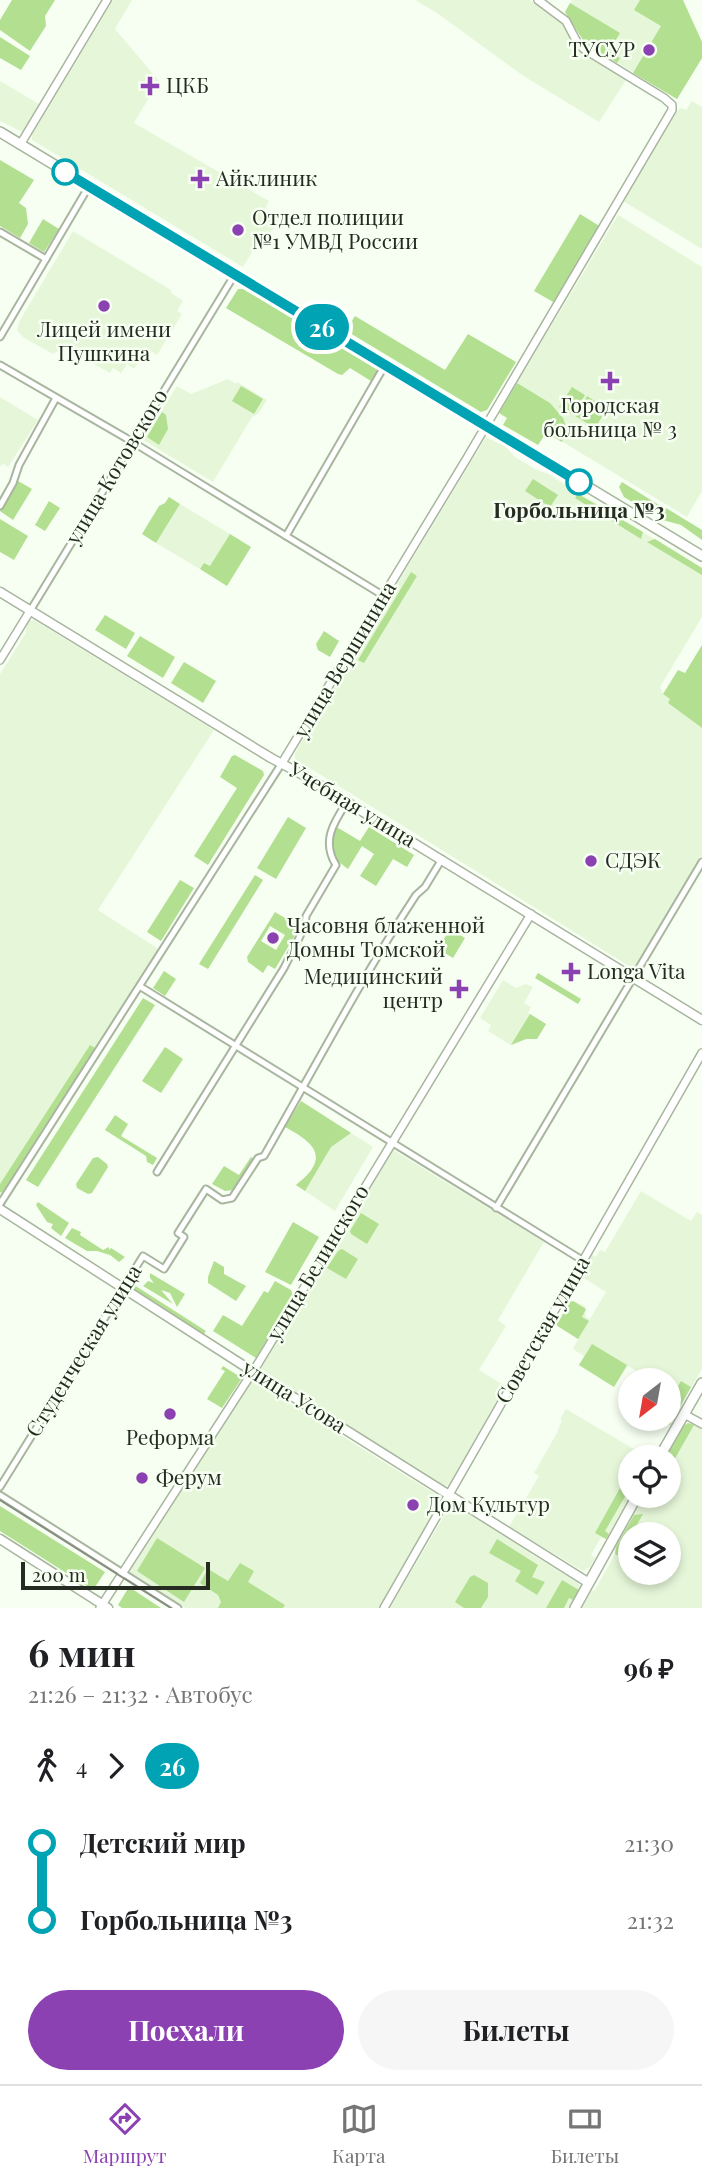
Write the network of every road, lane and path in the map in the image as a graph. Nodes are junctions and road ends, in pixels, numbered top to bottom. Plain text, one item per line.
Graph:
1 (107, 0) edge
2 (538, 0) edge
3 (0, 132) edge
4 (20, 145) junction
5 (89, 186) junction
6 (0, 232) edge
7 (46, 259) junction
8 (235, 274) junction
9 (0, 337) edge
10 (0, 365) edge
11 (385, 365) junction
12 (56, 398) junction
13 (486, 426) junction
14 (132, 442) junction
15 (0, 506) edge
16 (286, 536) junction
17 (702, 556) edge
18 (0, 593) edge
19 (385, 596) junction
20 (30, 611) junction
21 (0, 660) edge
22 (282, 763) junction
23 (347, 802) junction
24 (442, 859) junction
25 (702, 862) edge
26 (531, 914) junction
27 (634, 978) junction
28 (141, 987) junction
29 (702, 1020) edge
30 (236, 1047) junction
31 (702, 1053) edge
32 (303, 1089) junction
33 (390, 1143) junction
34 (157, 1172) dead end
35 (0, 1207) edge
36 (496, 1208) junction
37 (582, 1261) junction
38 (122, 1289) junction
39 (252, 1371) junction
40 (702, 1383) edge
41 (684, 1414) junction
42 (702, 1424) edge
43 (666, 1445) edge
44 (0, 1487) edge
45 (0, 1495) edge
46 (450, 1495) junction
47 (631, 1508) edge
48 (0, 1539) edge
49 (122, 1573) junction
50 (589, 1583) junction
51 (103, 1607) edge
52 (178, 1608) edge
53 (384, 1608) edge
54 (575, 1608) edge

1 - 4 street
2 - 13 street, улица Вершинина
3 - 4 main road
4 - 5 main road
5 - 7 street
5 - 8 main road
6 - 7 street
7 - 9 street
8 - 11 main road
8 - 14 street, улица Котовского
10 - 12 street
11 - 13 main road
11 - 16 street
12 - 14 street
12 - 15 street
13 - 17 main road
13 - 19 street, улица Вершинина
14 - 16 street
14 - 20 street, улица Котовского
16 - 19 street
18 - 20 main road, Учебная улица
19 - 22 street, улица Вершинина
20 - 21 street, улица Котовского
20 - 22 main road, Учебная улица
22 - 23 main road, Учебная улица
22 - 28 street, улица Вершинина
23 - 24 main road, Учебная улица
23 - 30 street
24 - 26 main road, Учебная улица
24 - 32 street, Студенческая улица
25 - 27 street
26 - 27 main road, Учебная улица
26 - 33 street, улица Белинского
27 - 29 main road, Учебная улица
27 - 36 street
28 - 30 street
28 - 35 street, улица Вершинина
30 - 32 street
30 - 34 street
31 - 37 street, Советская улица
32 - 33 street
32 - 38 street, Студенческая улица
33 - 36 street
33 - 39 street, улица Белинского
35 - 38 main road, улица Усова
36 - 37 street
37 - 46 street, Советская улица
38 - 39 main road, улица Усова
38 - 44 street, Студенческая улица
39 - 46 main road, улица Усова
39 - 49 street, улица Белинского
40 - 41 main road
41 - 42 street
41 - 43 main road
45 - 49 street
46 - 50 main road, улица Усова
46 - 53 street, Советская улица
47 - 50 main road
48 - 51 main road
49 - 51 street, улица Белинского
49 - 52 street
50 - 54 main road

